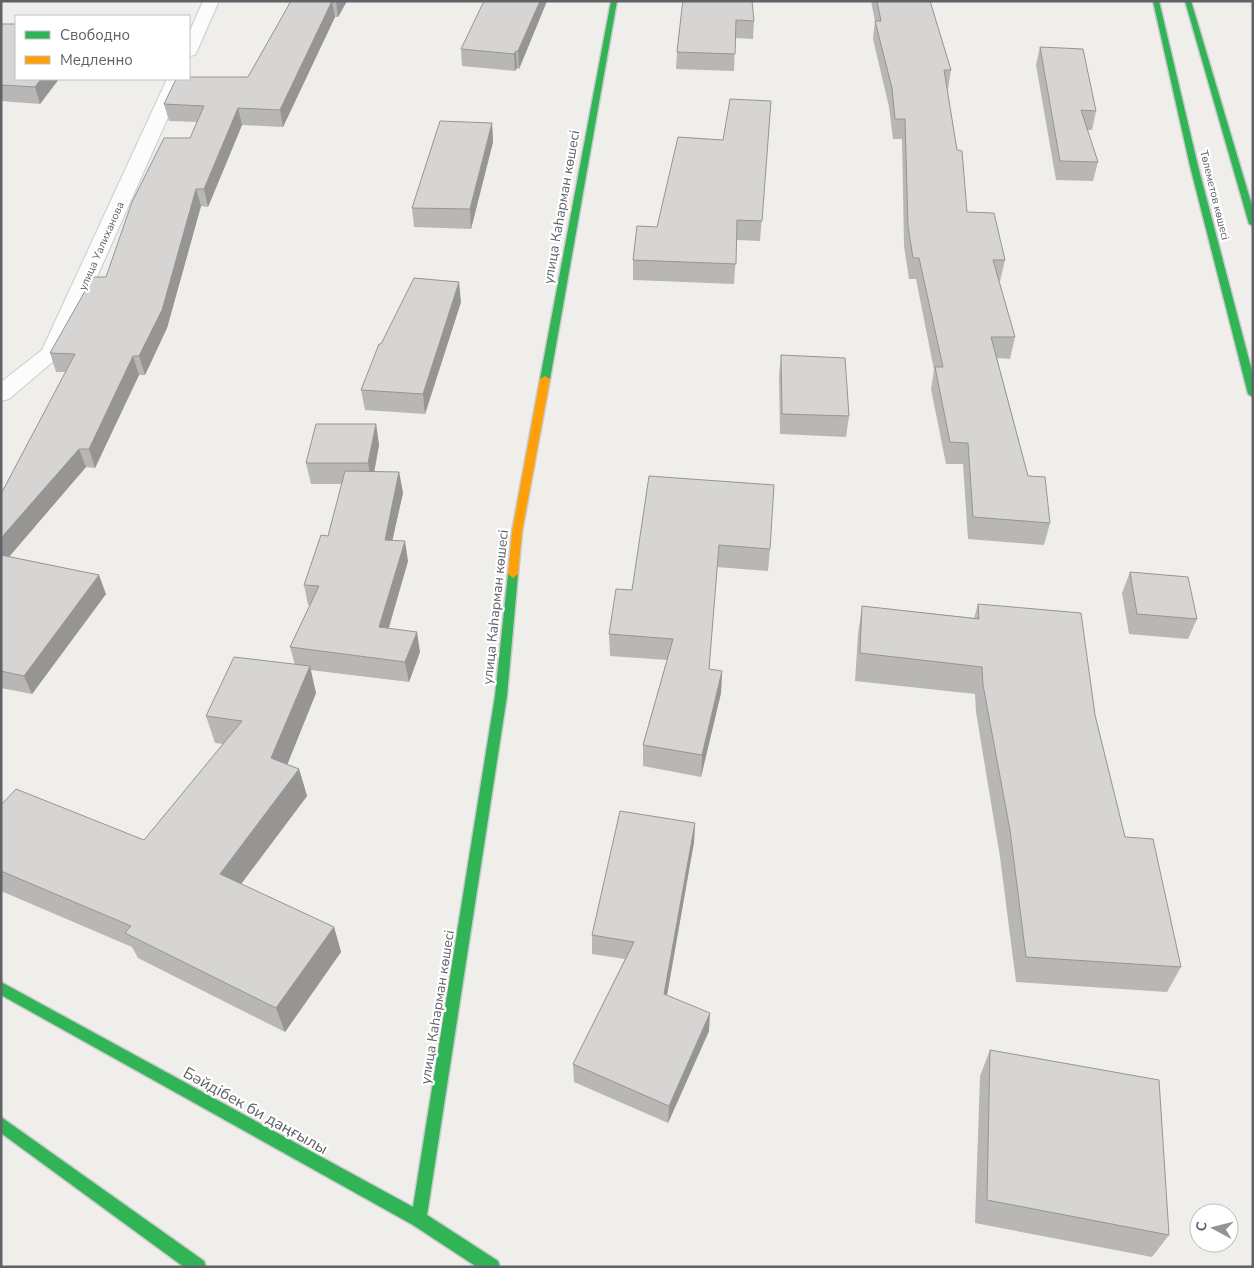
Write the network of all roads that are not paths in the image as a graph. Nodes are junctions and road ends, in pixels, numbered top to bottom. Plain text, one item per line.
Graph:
1 (211, 1) edge
2 (614, 1) edge
3 (1156, 1) edge
4 (1188, 1) edge
5 (190, 49) edge
6 (176, 80) edge
7 (1253, 224) edge
8 (1, 394) edge
9 (1253, 394) edge
10 (1, 988) edge
11 (1, 1124) edge
12 (419, 1219) junction
13 (198, 1267) edge
14 (492, 1267) edge

1 - 5 street
2 - 12 main road, улица Каһарман көшесі
3 - 9 main road, Төлеметов көшесі
4 - 7 main road, Төлеметов көшесі
6 - 8 street, улица Уалиханова
10 - 12 main road, Бәйдібек би даңғылы
11 - 13 main road
12 - 14 main road, Бәйдібек би даңғылы

